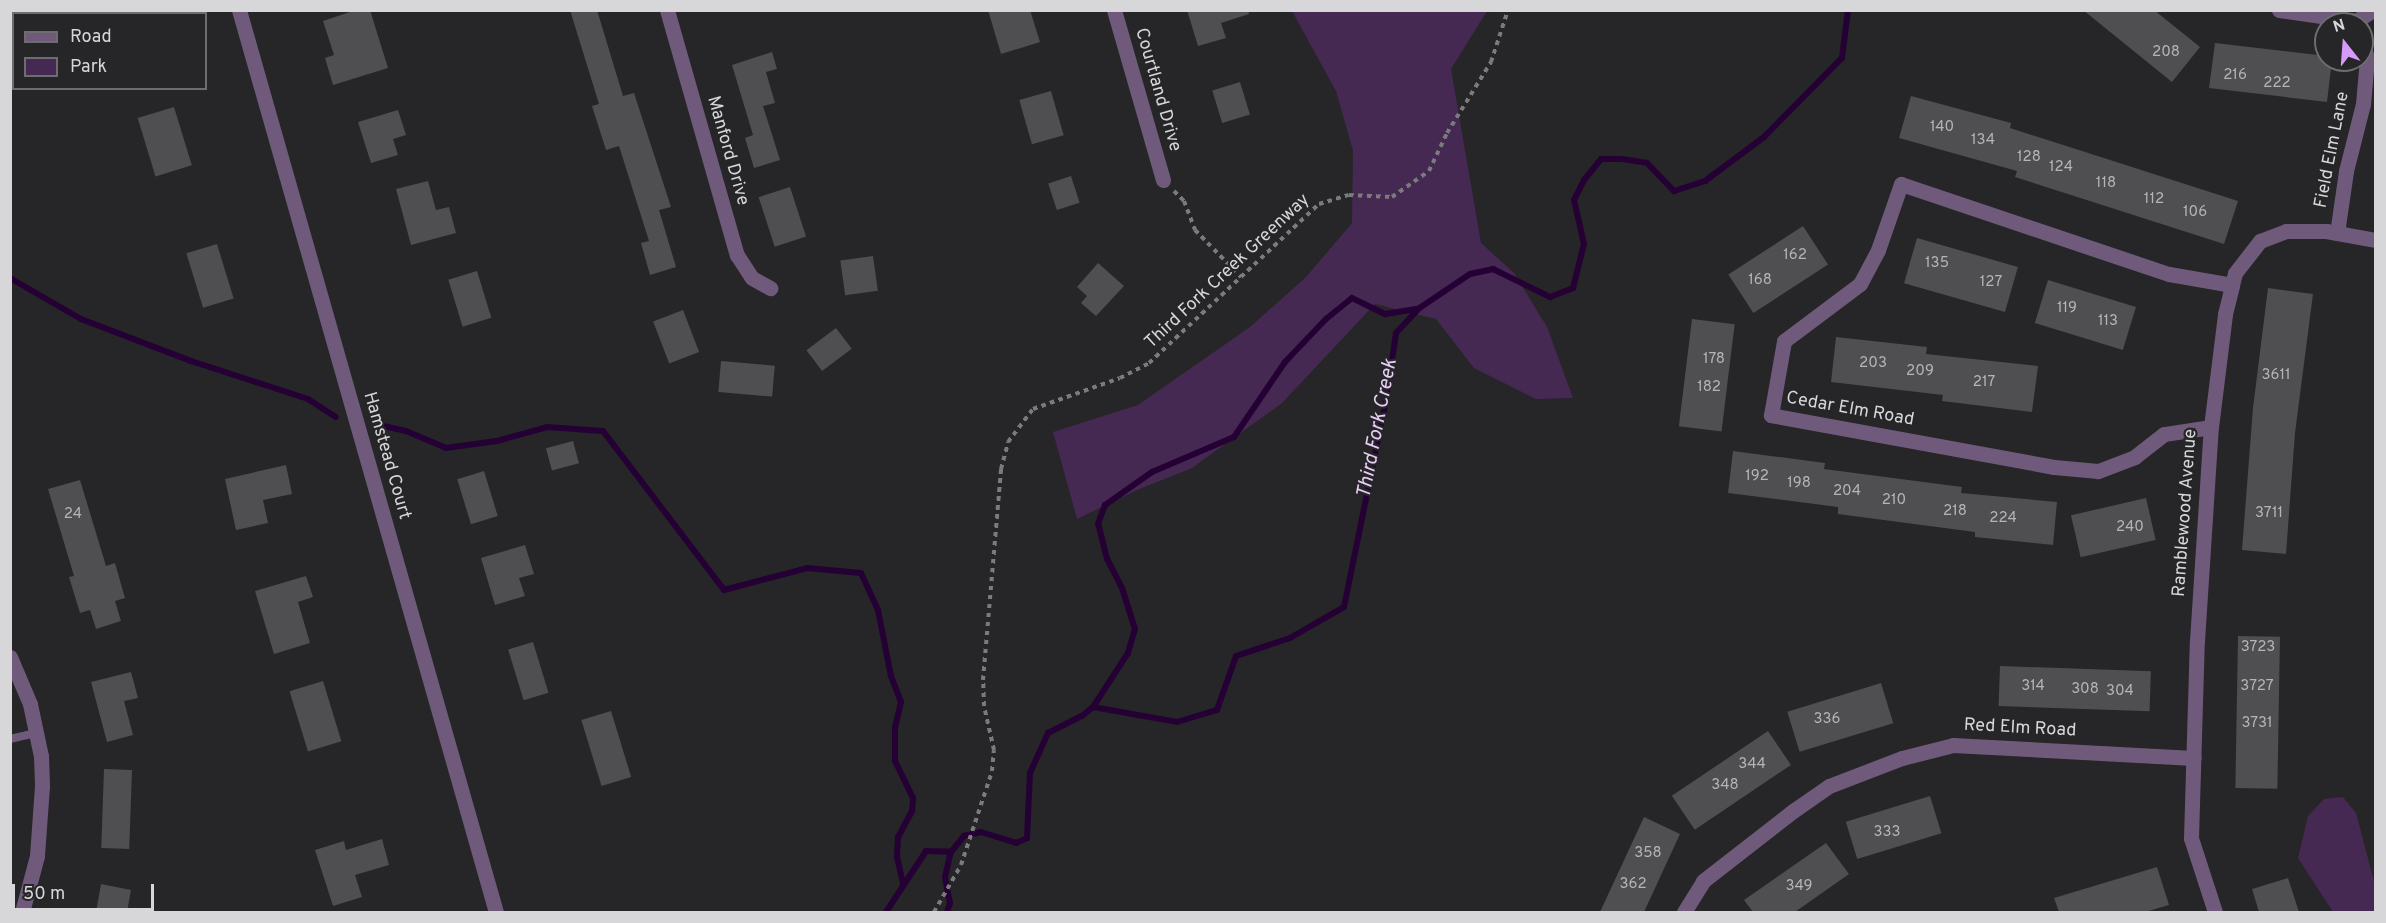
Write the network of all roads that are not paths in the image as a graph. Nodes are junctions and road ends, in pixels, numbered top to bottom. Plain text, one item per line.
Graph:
1 (239, 10) edge
2 (667, 10) edge
3 (1114, 10) edge
4 (2279, 10) edge
5 (2314, 15) edge
6 (2366, 72) edge
7 (1163, 180) road end
8 (2337, 233) junction
9 (2376, 240) edge
10 (2232, 285) junction
11 (770, 288) dead end
12 (2211, 427) junction
13 (10, 657) edge
14 (37, 733) junction
15 (10, 739) edge
16 (2194, 758) junction
17 (22, 912) edge
18 (496, 912) edge
19 (1684, 912) edge
20 (2215, 912) edge

1 - 18 street, Hamstead Court
2 - 11 street, Manford Drive
3 - 7 street, Courtland Drive
4 - 5 street
6 - 8 street, Field Elm Lane
8 - 9 street, Ramblewood Avenue
8 - 10 street, Ramblewood Avenue
10 - 12 street, Ramblewood Avenue
10 - 12 street, Cedar Elm Road
12 - 16 street, Ramblewood Avenue
13 - 14 street
14 - 15 lane
14 - 17 street
16 - 19 street, Red Elm Road
16 - 20 street, Ramblewood Avenue

